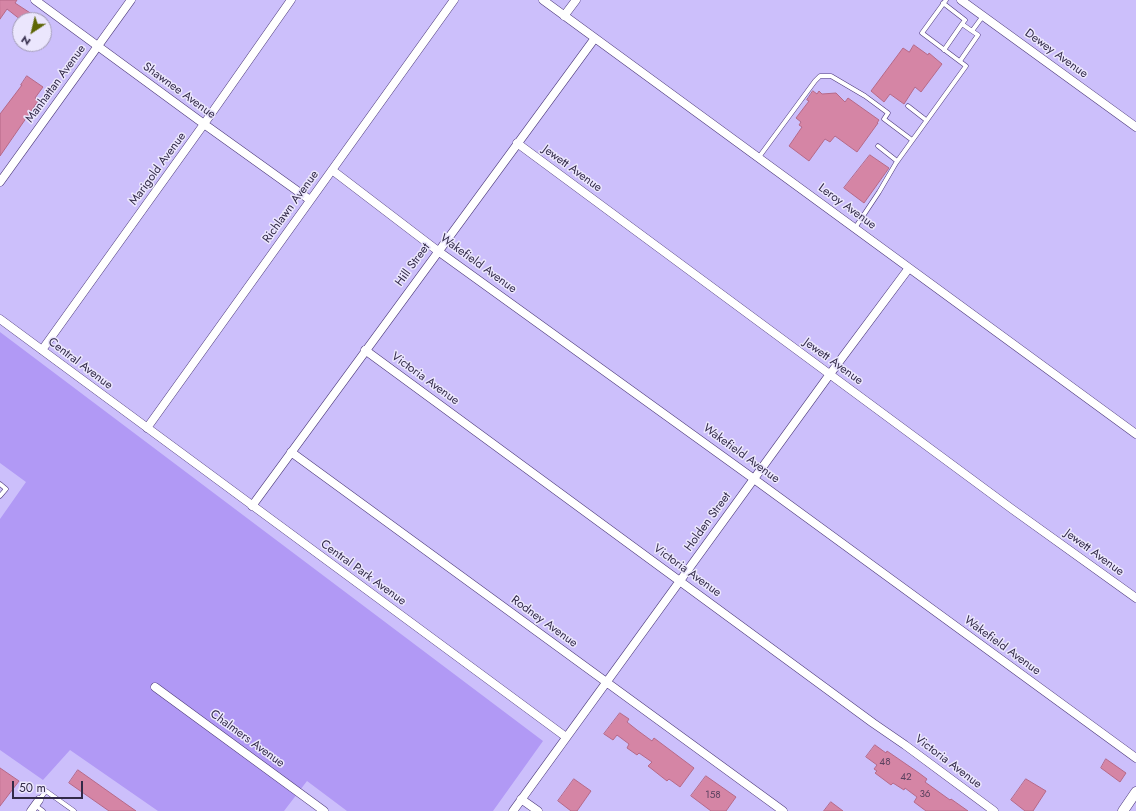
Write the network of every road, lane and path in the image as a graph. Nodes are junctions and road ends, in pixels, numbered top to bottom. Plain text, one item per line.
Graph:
1 (35, 0) edge
2 (131, 0) edge
3 (291, 0) edge
4 (454, 0) edge
5 (543, 0) edge
6 (576, 0) edge
7 (961, 0) edge
8 (944, 2) edge
9 (564, 16) junction
10 (983, 16) junction
11 (962, 24) junction
12 (972, 31) junction
13 (595, 38) junction
14 (98, 46) junction
15 (944, 50) junction
16 (960, 62) junction
17 (908, 106) dead end
18 (926, 120) junction
19 (204, 124) junction
20 (1136, 127) edge
21 (912, 140) junction
22 (517, 143) junction
23 (878, 146) dead end
24 (759, 157) junction
25 (897, 161) junction
26 (332, 170) junction
27 (0, 182) edge
28 (310, 200) junction
29 (855, 228) junction
30 (438, 251) junction
31 (909, 268) junction
32 (0, 319) edge
33 (42, 350) junction
34 (366, 350) junction
35 (830, 374) junction
36 (147, 428) junction
37 (1136, 434) edge
38 (291, 452) junction
39 (754, 479) junction
40 (0, 484) edge
41 (0, 496) edge
42 (252, 506) junction
43 (680, 581) junction
44 (1136, 598) edge
45 (606, 682) junction
46 (155, 687) dead end
47 (566, 737) junction
48 (1136, 758) edge
49 (1136, 792) edge
50 (521, 799) junction
51 (35, 805) edge
52 (43, 811) edge
53 (74, 811) edge
54 (324, 811) edge
55 (513, 811) edge
56 (538, 811) edge
57 (783, 811) edge
58 (994, 811) edge
59 (1123, 811) edge

1 - 14 street, Shawnee Avenue
2 - 14 street, Manhattan Avenue
3 - 19 street, Marigold Avenue
4 - 26 street, Richlawn Avenue
5 - 9 street, Leroy Avenue
6 - 9 street
7 - 10 street, Dewey Avenue
8 - 11 lane
8 - 15 lane
9 - 13 street, Leroy Avenue
10 - 12 lane
10 - 20 street, Dewey Avenue
11 - 12 lane
11 - 15 lane
12 - 16 lane
13 - 22 street, Hill Street
13 - 24 street, Leroy Avenue
14 - 19 street, Shawnee Avenue
14 - 27 street, Manhattan Avenue
15 - 16 lane
16 - 18 lane
17 - 18 lane
18 - 21 lane
19 - 28 street, Shawnee Avenue
19 - 33 street, Marigold Avenue
21 - 24 lane
21 - 25 lane
22 - 30 street, Hill Street
22 - 35 street, Jewett Avenue
23 - 25 lane
24 - 29 street, Leroy Avenue
25 - 29 lane
26 - 28 street, Richlawn Avenue
26 - 30 street, Wakefield Avenue
28 - 36 street, Richlawn Avenue
29 - 31 street, Leroy Avenue
30 - 34 street, Hill Street
30 - 39 street, Wakefield Avenue
31 - 35 street, Holden Street
31 - 37 street, Leroy Avenue
32 - 33 street, Central Avenue
33 - 36 street, Central Avenue
34 - 38 street, Hill Street
34 - 43 street, Victoria Avenue
35 - 39 street, Holden Street
35 - 44 street, Jewett Avenue
36 - 42 street, Central Park Avenue
38 - 42 street, Hill Street
38 - 45 street, Rodney Avenue
39 - 43 street, Holden Street
39 - 48 street, Wakefield Avenue
40 - 41 lane
42 - 47 street, Central Park Avenue
43 - 45 street, Holden Street
43 - 58 street, Victoria Avenue
45 - 47 street, Holden Street
45 - 57 street, Rodney Avenue
46 - 54 street, Chalmers Avenue
47 - 50 street, Holden Street
49 - 59 street
50 - 55 street, Holden Street
50 - 56 street
51 - 52 lane
51 - 53 lane

